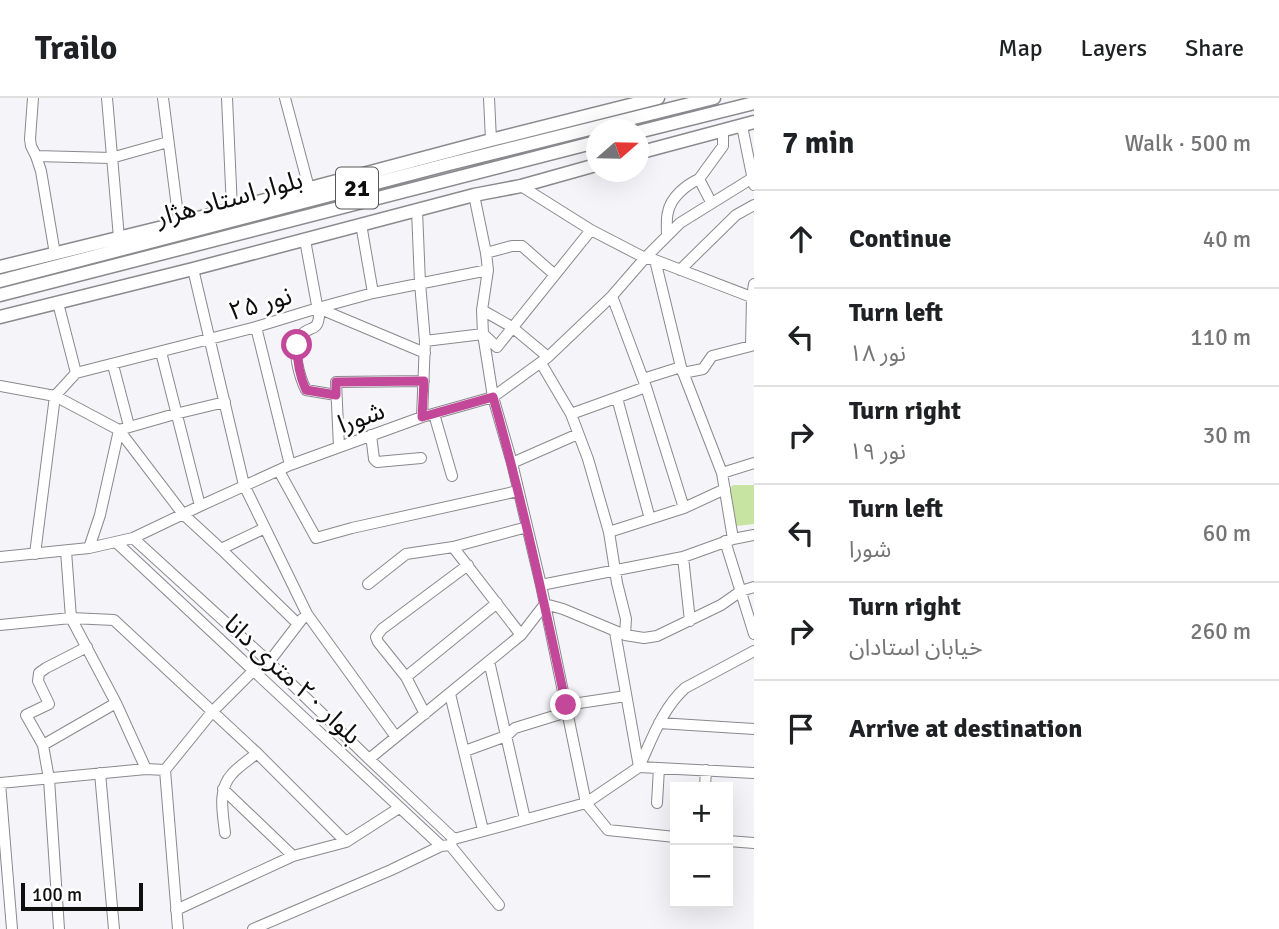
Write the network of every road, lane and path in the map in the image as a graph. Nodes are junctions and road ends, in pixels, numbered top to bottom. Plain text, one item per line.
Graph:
1 (33, 98) edge
2 (107, 98) edge
3 (163, 98) edge
4 (227, 98) edge
5 (285, 98) edge
6 (489, 98) edge
7 (658, 98) edge
8 (715, 98) edge
9 (632, 101) edge
10 (754, 103) edge
11 (748, 124) edge
12 (649, 129) edge
13 (723, 130) junction
14 (649, 134) edge
15 (491, 140) junction
16 (687, 140) junction
17 (168, 142) junction
18 (586, 145) edge
19 (649, 150) edge
20 (36, 156) junction
21 (111, 158) junction
22 (586, 167) edge
23 (699, 179) junction
24 (753, 180) edge
25 (521, 186) junction
26 (309, 188) junction
27 (474, 195) junction
28 (711, 202) junction
29 (754, 205) edge
30 (232, 209) junction
31 (417, 210) junction
32 (179, 223) junction
33 (361, 225) junction
34 (591, 230) junction
35 (667, 236) junction
36 (119, 238) junction
37 (305, 240) junction
38 (82, 246) junction
39 (486, 253) junction
40 (55, 254) junction
41 (650, 259) junction
42 (0, 267) edge
43 (193, 269) junction
44 (488, 270) junction
45 (681, 270) junction
46 (38, 271) junction
47 (555, 275) junction
48 (0, 281) edge
49 (420, 283) junction
50 (754, 284) edge
51 (373, 293) junction
52 (0, 295) edge
53 (612, 296) junction
54 (753, 298) edge
55 (58, 303) junction
56 (318, 308) junction
57 (482, 310) junction
58 (0, 317) edge
59 (256, 327) junction
60 (512, 327) junction
61 (483, 334) junction
62 (210, 338) junction
63 (425, 341) junction
64 (161, 352) junction
65 (425, 353) junction
66 (545, 360) junction
67 (113, 365) junction
68 (682, 370) junction
69 (76, 373) junction
70 (424, 381) junction
71 (645, 383) junction
72 (0, 386) edge
73 (336, 395) junction
74 (55, 396) junction
75 (493, 397) junction
76 (617, 398) junction
77 (225, 402) junction
78 (175, 414) junction
79 (434, 414) junction
80 (571, 414) junction
81 (422, 417) junction
82 (124, 428) junction
83 (579, 434) junction
84 (371, 435) junction
85 (339, 447) junction
86 (421, 458) dead end
87 (512, 463) junction
88 (754, 463) edge
89 (290, 465) junction
90 (279, 471) junction
91 (722, 472) junction
92 (452, 475) dead end
93 (244, 485) junction
94 (725, 489) junction
95 (519, 491) junction
96 (200, 506) junction
97 (684, 508) junction
98 (183, 514) junction
99 (650, 519) junction
100 (527, 527) junction
101 (265, 528) junction
102 (609, 531) junction
103 (754, 535) edge
104 (133, 538) junction
105 (729, 540) junction
106 (117, 543) junction
107 (453, 547) junction
108 (89, 548) junction
109 (221, 549) junction
110 (66, 551) junction
111 (35, 554) junction
112 (0, 557) edge
113 (683, 557) junction
114 (468, 565) junction
115 (615, 569) junction
116 (368, 584) dead end
117 (541, 585) junction
118 (754, 587) edge
119 (741, 591) junction
120 (497, 603) junction
121 (545, 604) junction
122 (307, 614) junction
123 (71, 618) junction
124 (690, 621) junction
125 (298, 624) junction
126 (0, 625) edge
127 (620, 633) junction
128 (754, 634) edge
129 (521, 635) junction
130 (87, 647) junction
131 (754, 651) edge
132 (489, 661) junction
133 (270, 662) junction
134 (253, 671) junction
135 (406, 677) junction
136 (450, 694) junction
137 (626, 696) junction
138 (116, 703) junction
139 (566, 709) junction
140 (212, 712) junction
141 (425, 714) junction
142 (659, 723) junction
143 (754, 729) edge
144 (506, 736) junction
145 (396, 737) junction
146 (43, 745) junction
147 (465, 751) junction
148 (257, 753) junction
149 (369, 759) junction
150 (639, 767) junction
151 (659, 768) junction
152 (146, 769) junction
153 (706, 770) junction
154 (165, 771) junction
155 (100, 773) junction
156 (754, 773) edge
157 (49, 779) junction
158 (705, 782) edge
159 (0, 783) edge
160 (223, 789) junction
161 (586, 803) junction
162 (657, 803) dead end
163 (400, 808) junction
164 (525, 819) junction
165 (484, 830) junction
166 (225, 833) dead end
167 (670, 837) edge
168 (346, 842) junction
169 (733, 842) edge
170 (448, 843) junction
171 (754, 843) edge
172 (293, 856) junction
173 (499, 905) dead end
174 (176, 910) junction
175 (266, 927) edge
176 (12, 929) edge
177 (59, 929) edge
178 (114, 929) edge
179 (178, 929) edge
180 (253, 929) edge

1 - 20 street
2 - 21 street
3 - 17 street
4 - 30 street
5 - 26 street
6 - 15 street
7 - 9 main road, بلوار استاد هژار
8 - 46 main road, بلوار استاد هژار / 21
9 - 15 main road, بلوار استاد هژار
10 - 12 main road
11 - 13 main road
11 - 24 street
13 - 16 main road
13 - 23 street
14 - 16 main road
15 - 26 main road, بلوار استاد هژار
16 - 19 main road
17 - 21 street
17 - 32 street
18 - 52 main road, بلوار استاد هژار / 21
20 - 21 street
20 - 40 street
21 - 36 street
22 - 25 main road
23 - 28 street
23 - 35 street
24 - 28 street, شورا
25 - 27 main road
25 - 34 street
26 - 30 main road, بلوار استاد هژار
27 - 31 main road
27 - 39 street
28 - 35 street, شورا
29 - 45 street
30 - 32 main road, بلوار استاد هژار
31 - 33 main road
31 - 49 street
32 - 36 main road, بلوار استاد هژار
33 - 37 main road
33 - 51 street
34 - 41 street
34 - 47 street
35 - 41 street, شورا
36 - 38 main road, بلوار استاد هژار
37 - 43 main road
37 - 56 street
38 - 40 main road, بلوار استاد هژار
38 - 46 main road
39 - 44 street
39 - 47 street
40 - 42 main road, بلوار استاد هژار
41 - 45 street
41 - 53 street, شورا
41 - 68 street
43 - 55 main road
43 - 62 street
44 - 49 street, نور ۲۵
44 - 57 street
45 - 54 street
46 - 48 main road, بلوار استاد هژار / 21
47 - 60 street
49 - 51 street, نور ۲۵
49 - 63 street
50 - 54 street
51 - 56 street, نور ۲۵
53 - 66 street, شورا
53 - 71 street
54 - 68 street
55 - 58 main road
55 - 69 street
56 - 59 street, نور ۲۵
56 - 65 street
56 - 73 street
57 - 60 street
57 - 61 street
59 - 62 street, نور ۲۵
59 - 89 street
60 - 61 street
60 - 66 street
61 - 63 street
61 - 75 street
62 - 64 street, نور ۲۵
62 - 77 street
63 - 65 street
64 - 67 street, نور ۲۵
64 - 78 street
65 - 70 street
66 - 75 street, شورا
66 - 80 street
67 - 69 street, نور ۲۵
67 - 82 street
68 - 71 street
68 - 91 street
69 - 74 street
70 - 73 street
70 - 81 street
71 - 76 street
71 - 97 street
72 - 74 street
73 - 85 street
74 - 82 street
74 - 111 street
75 - 79 street, شورا
75 - 87 street
76 - 80 street
76 - 99 street
77 - 78 street
77 - 93 street
78 - 82 street
78 - 96 street
79 - 81 street, شورا
79 - 92 street
80 - 83 street
81 - 84 street, شورا
82 - 98 street
82 - 108 street
83 - 87 street
83 - 102 street
84 - 85 street, شورا
84 - 86 street
85 - 89 street, شورا
87 - 95 street
88 - 91 street
89 - 90 street, شورا
90 - 93 street, شورا
90 - 95 street
91 - 94 street
93 - 96 street, شورا
93 - 101 street
94 - 97 street
94 - 105 street
95 - 100 street
96 - 98 street, شورا
97 - 99 street
98 - 104 street, شورا
98 - 109 street
99 - 102 street
100 - 107 street
100 - 117 street
101 - 109 street
101 - 122 street
102 - 115 street
103 - 105 street
104 - 106 street, شورا
104 - 133 street, بلوار ۲۰ متری دانا
105 - 113 street
105 - 119 street
106 - 108 street, شورا
106 - 134 street, بلوار ۲۰ متری دانا
107 - 114 street
107 - 116 street
108 - 110 street, شورا
109 - 125 street
110 - 111 street, شورا
110 - 123 street
111 - 112 street, شورا
113 - 115 street
113 - 124 street
114 - 120 street
114 - 135 street
115 - 117 street
115 - 127 street
117 - 121 street
118 - 119 street
119 - 124 street
119 - 128 street
120 - 129 street
120 - 135 street
121 - 127 street
121 - 129 street
121 - 139 street
122 - 125 street
122 - 145 street
123 - 126 street
123 - 130 street
123 - 140 street
124 - 127 street
125 - 133 street
127 - 137 street
129 - 132 street
130 - 138 street
130 - 146 street
131 - 142 street
132 - 136 street
132 - 144 street
133 - 149 street, بلوار ۲۰ متری دانا
134 - 140 street
134 - 163 street, بلوار ۲۰ متری دانا
135 - 141 street
136 - 141 street
136 - 147 street
137 - 139 street
137 - 150 street
138 - 146 street
138 - 152 street
139 - 144 street
139 - 161 street
140 - 148 street
140 - 154 street
141 - 145 street
142 - 143 street
142 - 150 street
144 - 147 street
144 - 164 street
145 - 149 street
146 - 157 street
147 - 165 street
148 - 160 street
148 - 168 street
149 - 170 street, بلوار ۲۰ متری دانا
150 - 151 street
150 - 161 street
151 - 153 street
151 - 162 street
152 - 154 street
152 - 155 street
153 - 156 street
153 - 158 street
154 - 174 street
155 - 157 street
155 - 178 street
157 - 159 street
157 - 177 street
159 - 176 street
160 - 166 street
160 - 172 street
161 - 164 street
161 - 167 street
163 - 168 street
163 - 170 street, بلوار ۲۰ متری دانا
164 - 165 street
165 - 170 street
168 - 172 street
169 - 171 street
170 - 173 street
170 - 175 street
172 - 174 street
174 - 179 street
175 - 180 street

